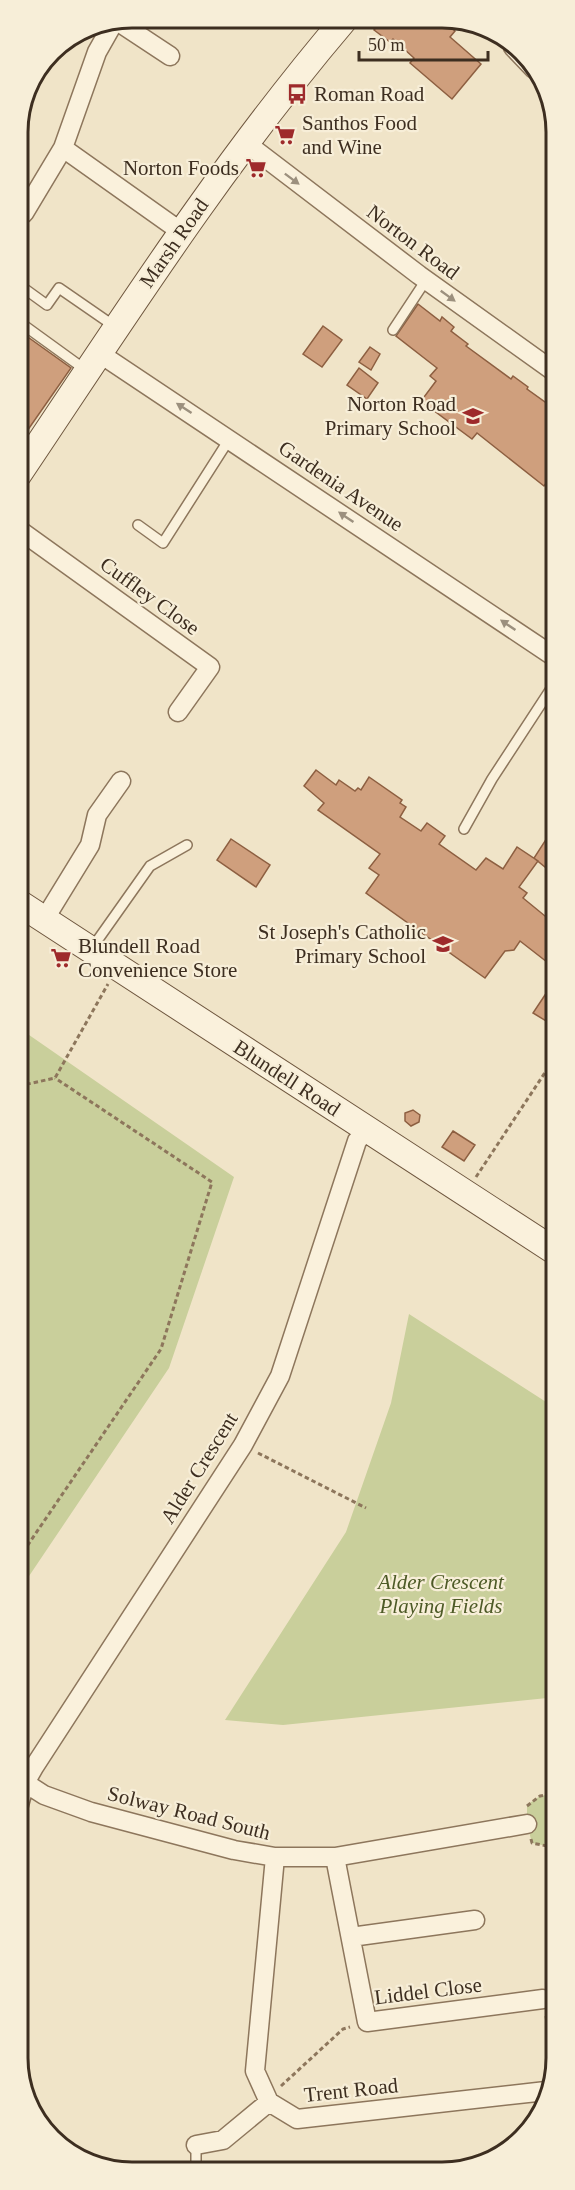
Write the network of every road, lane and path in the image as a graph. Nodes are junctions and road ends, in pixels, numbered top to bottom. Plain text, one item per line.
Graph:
1 (127, 28) edge
2 (332, 28) edge
3 (110, 31) edge
4 (170, 56) dead end
5 (246, 143) junction
6 (63, 148) junction
7 (29, 205) edge
8 (180, 231) junction
9 (426, 280) junction
10 (29, 292) edge
11 (29, 327) edge
12 (116, 328) junction
13 (393, 330) dead end
14 (94, 362) junction
15 (546, 366) edge
16 (230, 438) junction
17 (29, 459) edge
18 (138, 525) dead end
19 (29, 537) edge
20 (546, 651) edge
21 (546, 696) edge
22 (178, 712) dead end
23 (121, 781) dead end
24 (464, 829) dead end
25 (187, 845) dead end
26 (29, 910) edge
27 (44, 920) junction
28 (91, 950) junction
29 (111, 979) dead end
30 (546, 1071) edge
31 (55, 1078) junction
32 (29, 1084) edge
33 (366, 1130) junction
34 (465, 1193) junction
35 (546, 1246) edge
36 (243, 1445) junction
37 (366, 1508) dead end
38 (28, 1544) edge
39 (28, 1772) edge
40 (28, 1785) edge
41 (546, 1795) edge
42 (526, 1824) junction
43 (546, 1847) edge
44 (275, 1857) junction
45 (335, 1857) junction
46 (475, 1920) dead end
47 (351, 1938) junction
48 (543, 1999) joint
49 (546, 2016) edge
50 (367, 2022) junction
51 (541, 2092) edge
52 (269, 2102) junction
53 (196, 2145) joint
54 (196, 2162) edge

1 - 4 street
2 - 5 street, Marsh Road
3 - 6 street
5 - 8 street, Marsh Road
5 -> 9 street, Norton Road
6 - 7 street
6 - 8 street
8 - 12 street, Marsh Road
9 - 13 lane
9 -> 15 street, Norton Road
10 - 12 lane
11 - 14 lane
12 - 14 street, Marsh Road
16 -> 14 street, Gardenia Avenue
14 - 17 street, Marsh Road
16 - 18 lane
20 -> 16 street, Gardenia Avenue
19 - 22 street, Cuffley Close
21 - 24 lane
23 - 27 street
25 - 28 lane
26 - 27 street, Blundell Road
27 - 28 street, Blundell Road
28 - 33 street, Blundell Road
29 - 31 path
30 - 34 path
31 - 32 path
31 - 38 path
33 - 34 street, Blundell Road
33 - 36 street, Alder Crescent
34 - 35 street, Blundell Road
36 - 37 path
36 - 39 street, Alder Crescent
40 - 44 street, Solway Road South
41 - 42 path
42 - 43 path
42 - 45 street, Solway Road South
44 - 45 street, Solway Road South
44 - 52 street
45 - 47 street, Liddel Close
46 - 47 street
47 - 50 street, Liddel Close
48 - 49 path
48 - 50 street, Liddel Close
50 - 52 path
51 - 52 street, Trent Road
52 - 53 street
53 - 54 lane

